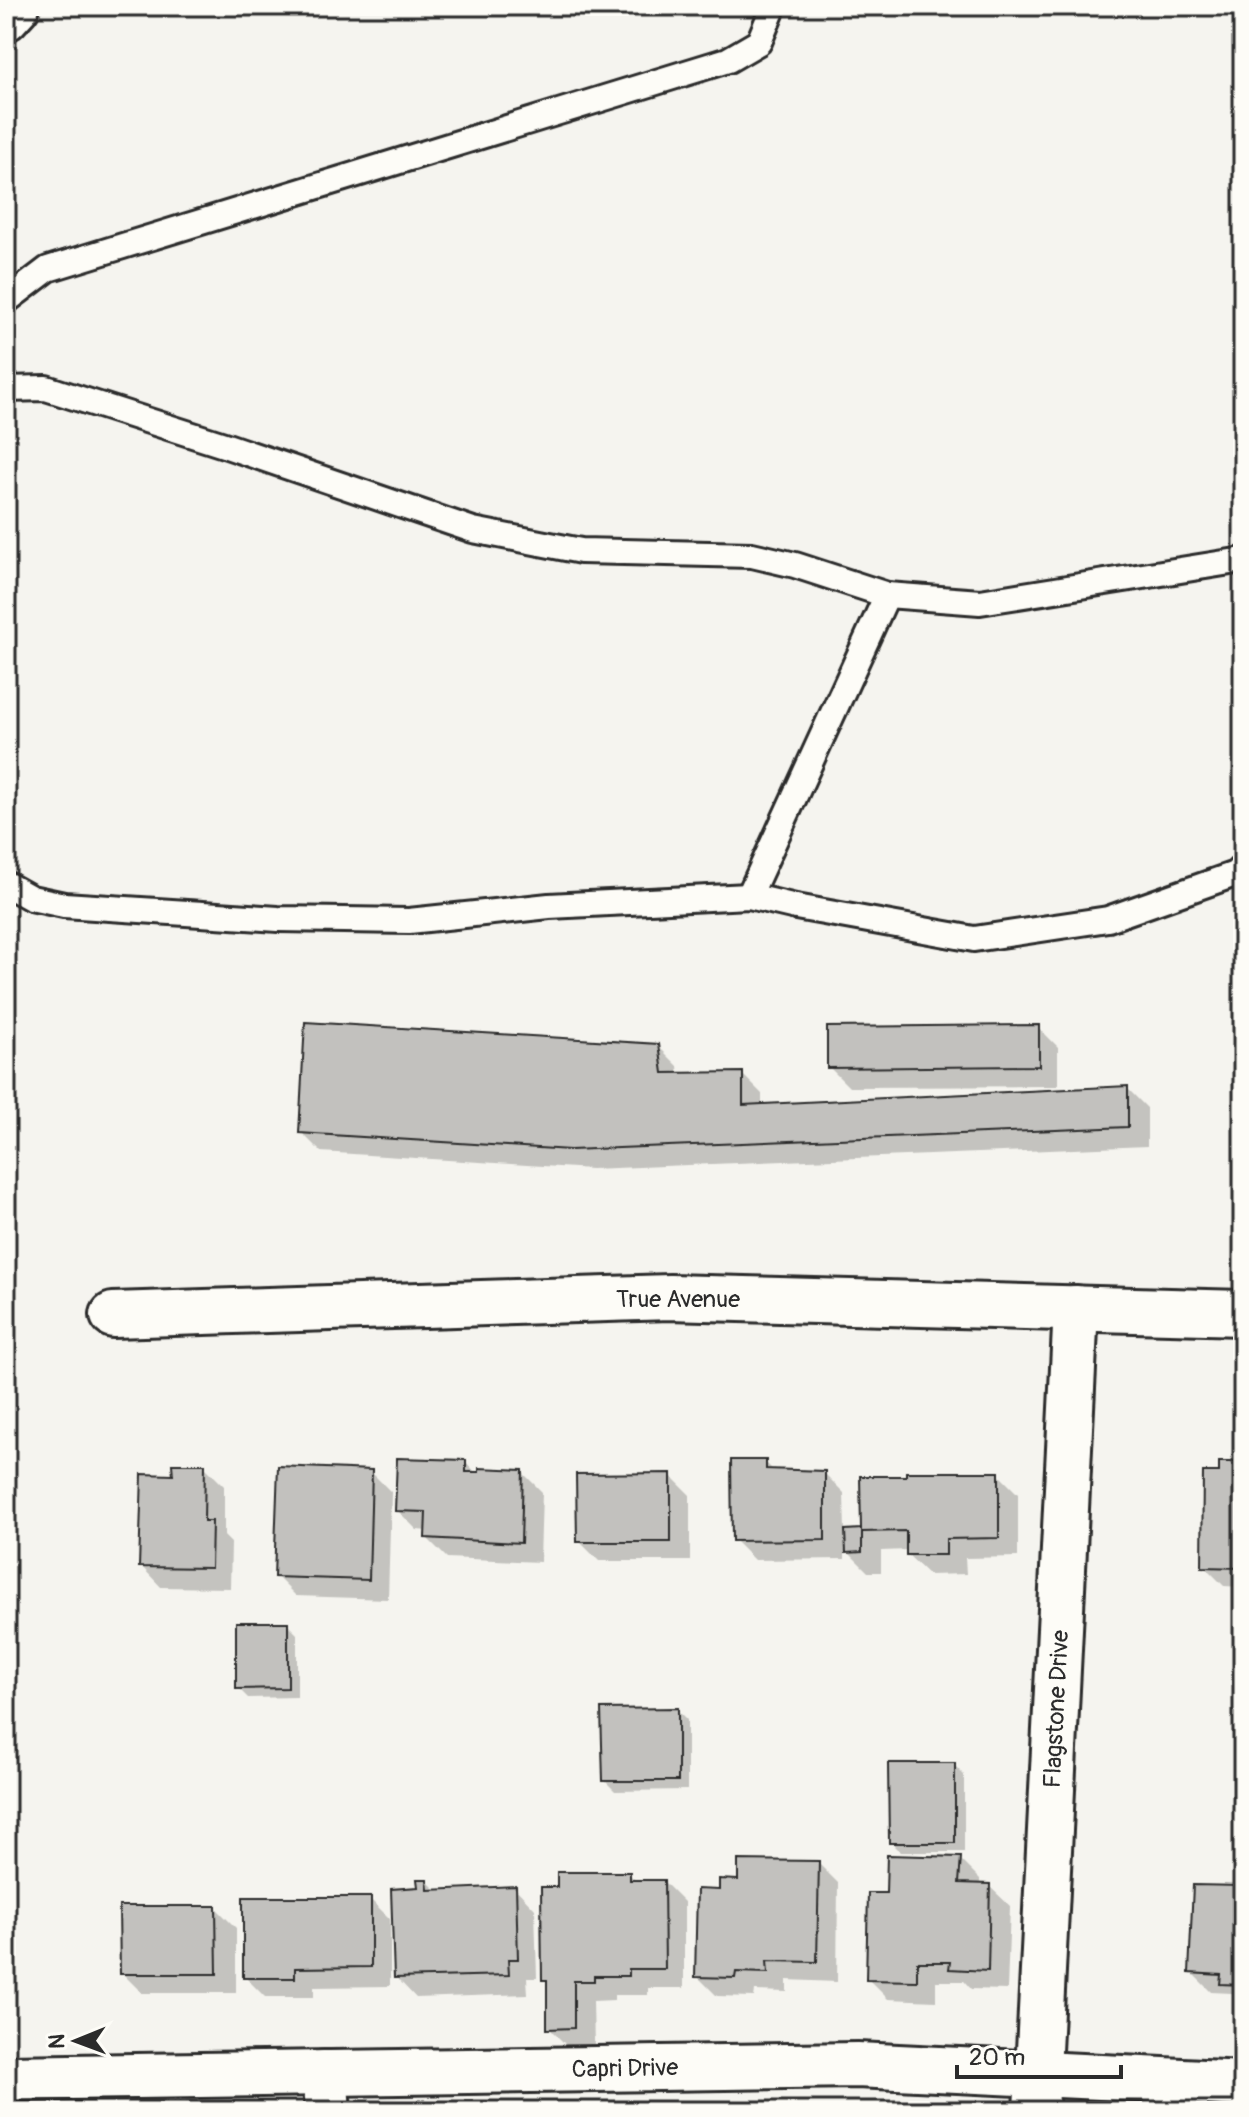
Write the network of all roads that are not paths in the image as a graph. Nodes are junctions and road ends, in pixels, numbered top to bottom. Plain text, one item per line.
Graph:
1 (17, 6) edge
2 (770, 6) edge
3 (6, 18) edge
4 (6, 301) edge
5 (6, 389) edge
6 (1243, 560) edge
7 (887, 595) junction
8 (1243, 866) edge
9 (6, 884) edge
10 (749, 896) junction
11 (1076, 1308) junction
12 (1243, 1313) edge
13 (113, 1315) dead end
14 (6, 2078) edge
15 (1243, 2084) edge
16 (326, 2092) edge
17 (1038, 2092) edge

1 - 3 street
2 - 4 lane
5 - 7 lane
6 - 7 lane
7 - 10 lane
8 - 10 lane
9 - 10 lane
11 - 12 street, True Avenue
11 - 13 street, True Avenue
11 - 17 street, Flagstone Drive
14 - 16 street, Capri Drive
15 - 17 street, Capri Drive
16 - 17 street, Capri Drive

